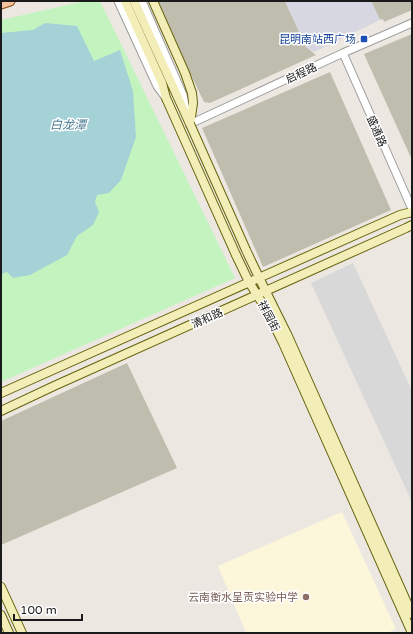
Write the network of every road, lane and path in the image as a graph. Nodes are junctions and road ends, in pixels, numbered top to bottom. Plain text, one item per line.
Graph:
1 (10, 1) edge
2 (118, 1) edge
3 (124, 1) edge
4 (134, 1) edge
5 (142, 1) edge
6 (154, 1) edge
7 (1, 4) edge
8 (412, 23) edge
9 (343, 53) junction
10 (166, 98) junction
11 (190, 124) junction
12 (412, 209) edge
13 (412, 212) edge
14 (412, 225) edge
15 (259, 278) junction
16 (249, 282) junction
17 (266, 291) junction
18 (257, 295) junction
19 (1, 393) edge
20 (1, 411) edge
21 (1, 587) edge
22 (412, 614) edge
23 (1, 615) edge
24 (9, 633) edge
25 (22, 633) edge
26 (412, 633) edge

1 - 7 main road
2 - 10 street
3 - 10 main road, 祥园街
4 - 11 main road, 祥园街
5 - 11 street
6 - 11 main road
8 - 9 street, 启程路
9 - 11 street, 启程路
9 - 12 street, 盛通路
10 - 16 main road, 祥园街, bridge
11 - 15 main road, 祥园街, bridge
13 - 15 main road, 清和路
14 - 17 main road, 清和路
15 - 16 main road, 清和路
15 - 17 main road, 祥园街
16 - 18 main road, 祥园街
16 - 19 main road, 清和路
17 - 18 main road, 清和路
17 - 22 main road, 祥园街
18 - 20 main road, 清和路
18 - 26 main road, 祥园街
21 - 25 main road
23 - 24 main road

